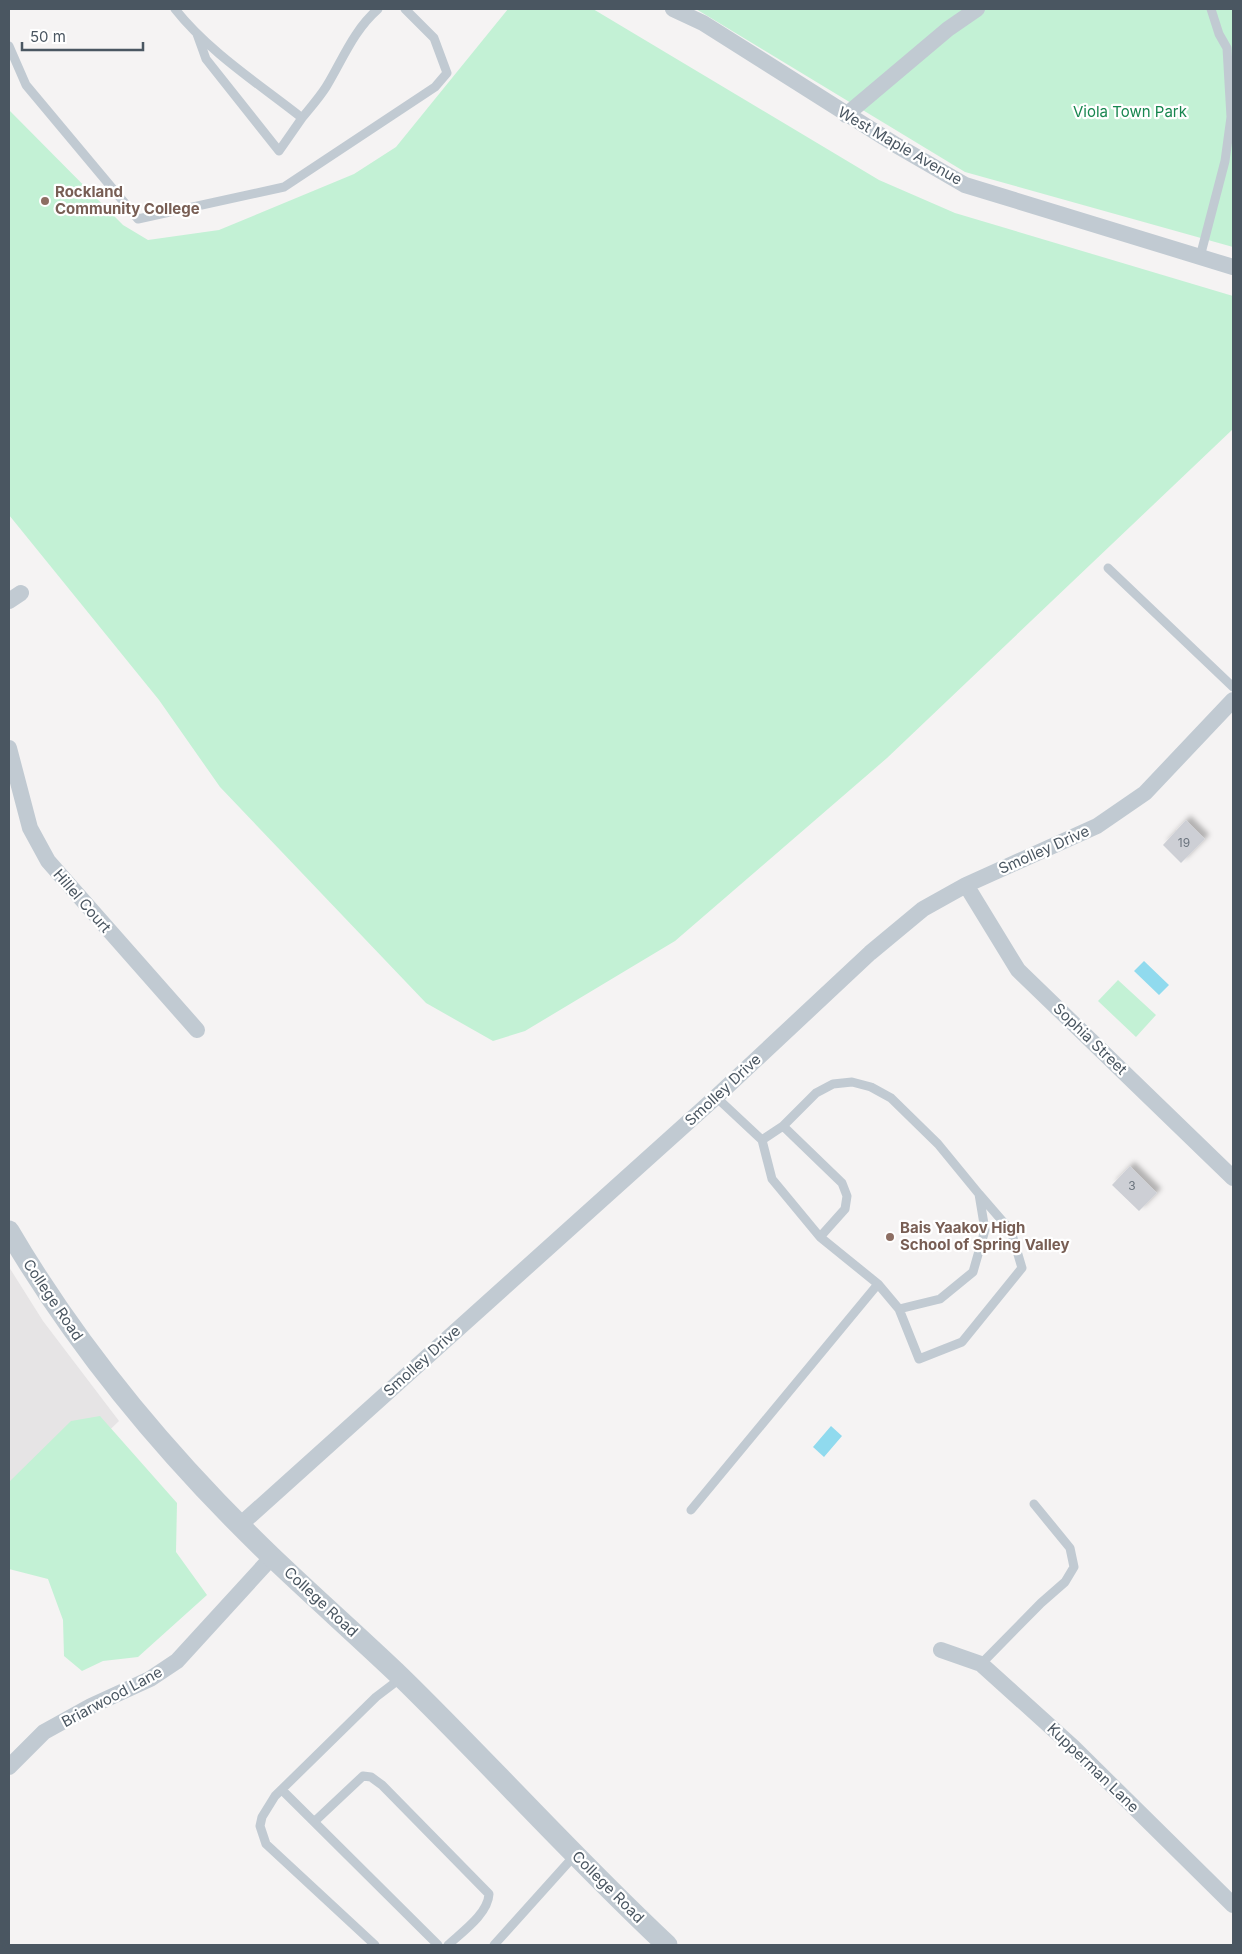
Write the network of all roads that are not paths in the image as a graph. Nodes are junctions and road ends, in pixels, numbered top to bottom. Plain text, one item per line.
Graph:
1 (175, 9) edge
2 (378, 9) edge
3 (405, 9) edge
4 (673, 9) edge
5 (977, 9) edge
6 (1211, 9) edge
7 (196, 32) junction
8 (9, 46) edge
9 (1230, 48) edge
10 (846, 115) junction
11 (302, 118) junction
12 (1229, 162) edge
13 (1200, 257) junction
14 (1233, 267) edge
15 (1108, 568) dead end
16 (1233, 687) edge
17 (1233, 700) edge
18 (9, 748) edge
19 (966, 885) junction
20 (197, 1030) dead end
21 (716, 1097) junction
22 (783, 1126) junction
23 (762, 1140) junction
24 (1233, 1178) edge
25 (979, 1194) junction
26 (9, 1231) edge
27 (820, 1237) junction
28 (878, 1284) junction
29 (899, 1309) junction
30 (1034, 1504) dead end
31 (691, 1510) dead end
32 (240, 1525) junction
33 (272, 1556) junction
34 (941, 1650) dead end
35 (981, 1664) junction
36 (402, 1678) junction
37 (9, 1766) edge
38 (282, 1790) junction
39 (314, 1822) junction
40 (575, 1855) junction
41 (1233, 1906) edge
42 (375, 1945) edge
43 (438, 1945) edge
44 (448, 1945) edge
45 (494, 1945) edge
46 (667, 1945) edge

1 - 7 lane
2 - 11 lane
3 - 8 lane
4 - 10 street, West Maple Avenue
5 - 10 street
6 - 9 lane
7 - 11 lane
7 - 11 lane
9 - 12 lane
10 - 13 street, West Maple Avenue
12 - 13 lane
13 - 14 street, West Maple Avenue
15 - 16 lane
17 - 19 street, Smolley Drive
18 - 20 street, Hillel Court
19 - 21 street, Smolley Drive
19 - 24 street, Sophia Street
21 - 23 lane
21 - 32 street, Smolley Drive
22 - 23 lane
22 - 25 lane
22 - 27 lane
23 - 27 lane
25 - 29 lane
25 - 29 lane
26 - 32 street, College Road
27 - 28 lane
28 - 29 lane
28 - 31 lane
30 - 35 lane
32 - 33 street, College Road
33 - 36 street, College Road
33 - 37 street, Briarwood Lane
34 - 35 street, Kupperman Lane
35 - 41 street, Kupperman Lane
36 - 38 lane
36 - 40 street, College Road
38 - 39 lane
38 - 42 lane
39 - 43 lane
39 - 44 lane
40 - 45 lane
40 - 46 street, College Road

